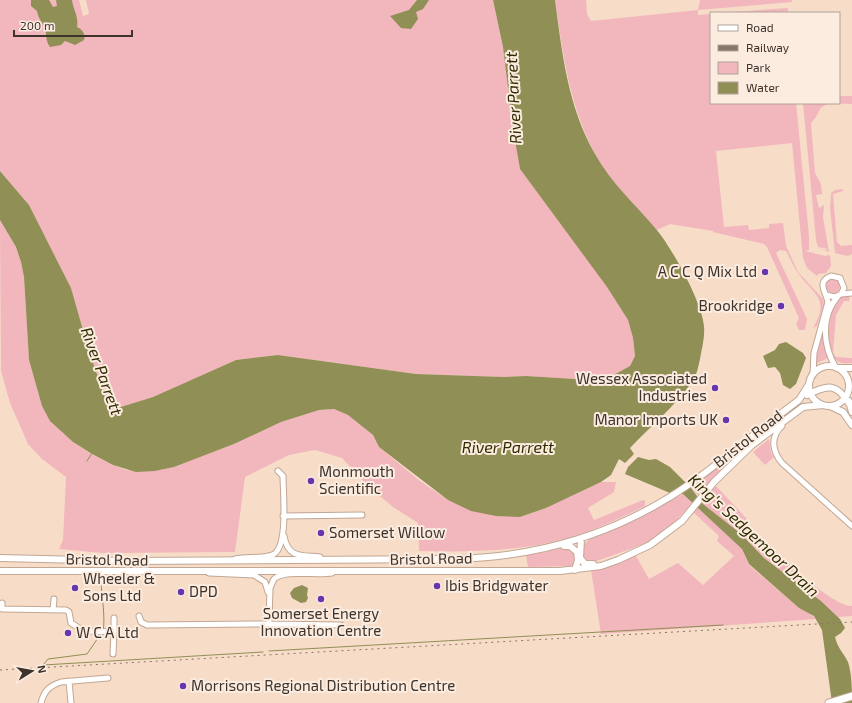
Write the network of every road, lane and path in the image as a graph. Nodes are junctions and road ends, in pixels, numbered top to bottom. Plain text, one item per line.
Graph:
1 (844, 284) junction
2 (852, 292) edge
3 (826, 295) junction
4 (839, 295) junction
5 (837, 368) junction
6 (852, 368) edge
7 (812, 375) junction
8 (852, 379) edge
9 (809, 384) junction
10 (810, 393) junction
11 (847, 393) junction
12 (802, 398) junction
13 (823, 405) junction
14 (830, 406) junction
15 (797, 411) junction
16 (852, 412) edge
17 (852, 425) edge
18 (278, 471) dead end
19 (362, 515) dead end
20 (284, 516) junction
21 (852, 526) edge
22 (283, 532) junction
23 (581, 539) junction
24 (560, 545) junction
25 (626, 557) junction
26 (0, 558) edge
27 (232, 559) junction
28 (330, 559) junction
29 (342, 570) junction
30 (575, 570) junction
31 (184, 571) junction
32 (0, 572) edge
33 (269, 598) junction
34 (54, 599) dead end
35 (2, 603) dead end
36 (1, 609) edge
37 (53, 610) junction
38 (139, 616) dead end
39 (114, 618) dead end
40 (269, 624) junction
41 (341, 625) dead end
42 (114, 632) junction
43 (113, 654) dead end
44 (108, 678) dead end
45 (68, 681) junction
46 (852, 696) edge
47 (852, 701) edge
48 (41, 703) edge
49 (71, 703) edge
50 (829, 703) edge
51 (838, 703) edge

1 - 2 street
1 - 3 street
1 - 4 street
2 - 4 street
3 - 4 street
3 - 7 street
4 - 5 street
5 - 6 main road
5 - 7 main road
5 - 11 main road
7 - 9 main road, Bristol Road
8 - 11 main road
9 - 10 main road
9 - 12 main road, Bristol Road
10 - 11 main road
10 - 12 main road
10 - 13 main road
11 - 14 main road
11 - 16 main road
12 - 23 main road, Bristol Road
13 - 14 main road, Bristol Road
13 - 15 main road, Bristol Road
14 - 17 main road
15 - 21 street
15 - 25 main road, Bristol Road
18 - 20 street
19 - 20 street
20 - 22 street
22 - 27 street
22 - 28 street
23 - 24 main road, Bristol Road
23 - 25 main road
24 - 28 main road, Bristol Road
24 - 30 main road
25 - 30 main road, Bristol Road
26 - 27 main road, Bristol Road
27 - 28 main road, Bristol Road
29 - 30 main road, Bristol Road
29 - 31 main road, Bristol Road
29 - 33 street
31 - 32 main road, Bristol Road
31 - 33 street
33 - 40 street
34 - 37 street
35 - 36 street
36 - 37 street
37 - 42 street
38 - 40 street
39 - 42 street
40 - 41 street
42 - 43 street
44 - 45 street
45 - 48 street
45 - 49 street
46 - 50 highway
47 - 51 highway

